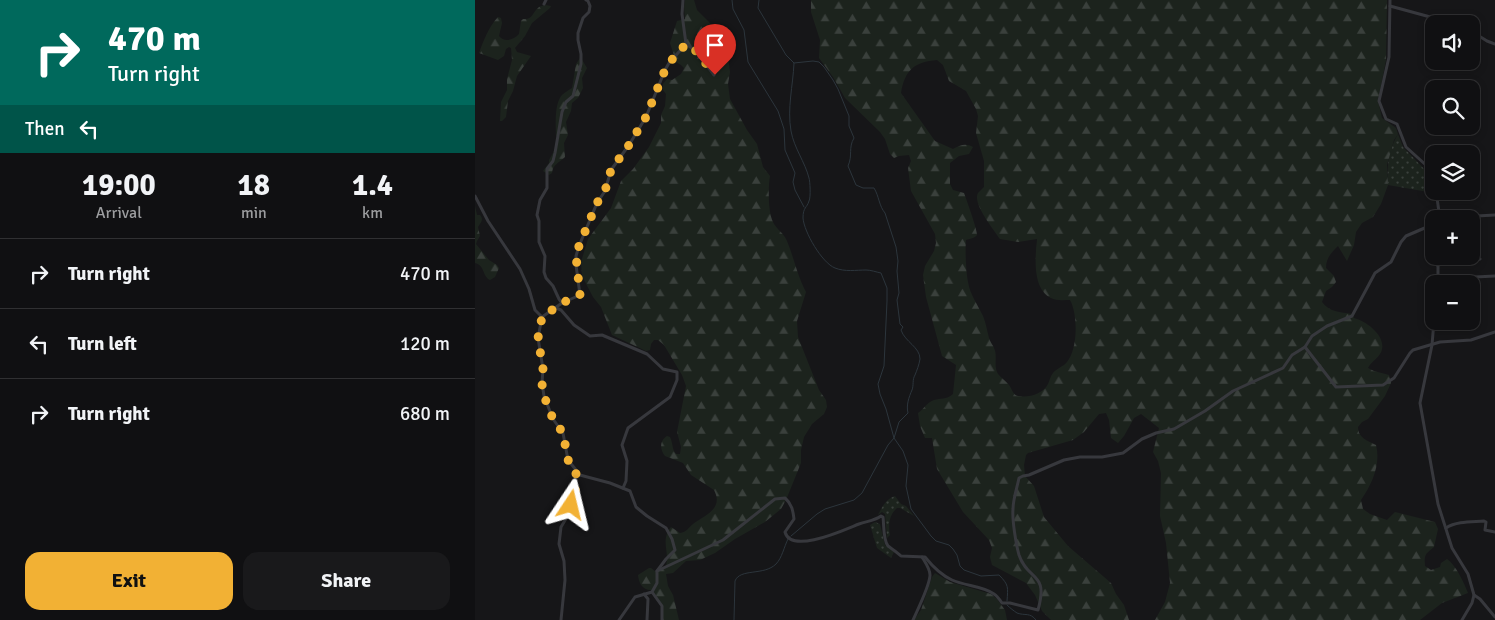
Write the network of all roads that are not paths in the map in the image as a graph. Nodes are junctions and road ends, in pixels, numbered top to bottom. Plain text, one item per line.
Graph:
1 (587, 0) edge
2 (683, 0) edge
3 (1390, 0) edge
4 (1390, 6) junction
5 (1425, 15) edge
6 (1480, 37) edge
7 (686, 44) junction
8 (1495, 44) edge
9 (715, 75) dead end
10 (1425, 164) edge
11 (475, 196) edge
12 (1495, 215) edge
13 (1480, 216) edge
14 (1425, 228) edge
15 (1437, 265) edge
16 (1438, 275) edge
17 (1495, 276) edge
18 (1480, 277) edge
19 (562, 303) junction
20 (556, 308) junction
21 (542, 317) junction
22 (1433, 330) edge
23 (1495, 332) edge
24 (1432, 345) junction
25 (1305, 348) junction
26 (577, 474) junction
27 (623, 488) junction
28 (1446, 528) junction
29 (1495, 532) edge
30 (922, 557) junction
31 (657, 571) junction
32 (653, 592) junction
33 (644, 594) junction
34 (1474, 595) junction
35 (1495, 617) edge
36 (561, 620) edge
37 (619, 620) edge
38 (647, 620) edge
39 (662, 620) edge
40 (913, 620) edge
41 (1462, 620) edge

1 - 19 street
2 - 7 street
3 - 4 street
4 - 5 street
4 - 10 street
6 - 8 street
7 - 9 street
7 - 19 street
11 - 21 street
12 - 13 street
14 - 25 street
15 - 16 street
17 - 18 street
19 - 20 street
20 - 21 street
20 - 27 street
21 - 26 street
22 - 24 street
23 - 24 street
24 - 25 street
24 - 28 street
25 - 30 street
26 - 27 street
26 - 36 street
27 - 31 street
28 - 29 street
28 - 34 street
30 - 31 street
30 - 40 street
31 - 32 street
32 - 33 street
32 - 39 street
33 - 37 street
33 - 38 street
34 - 35 street
34 - 41 street

